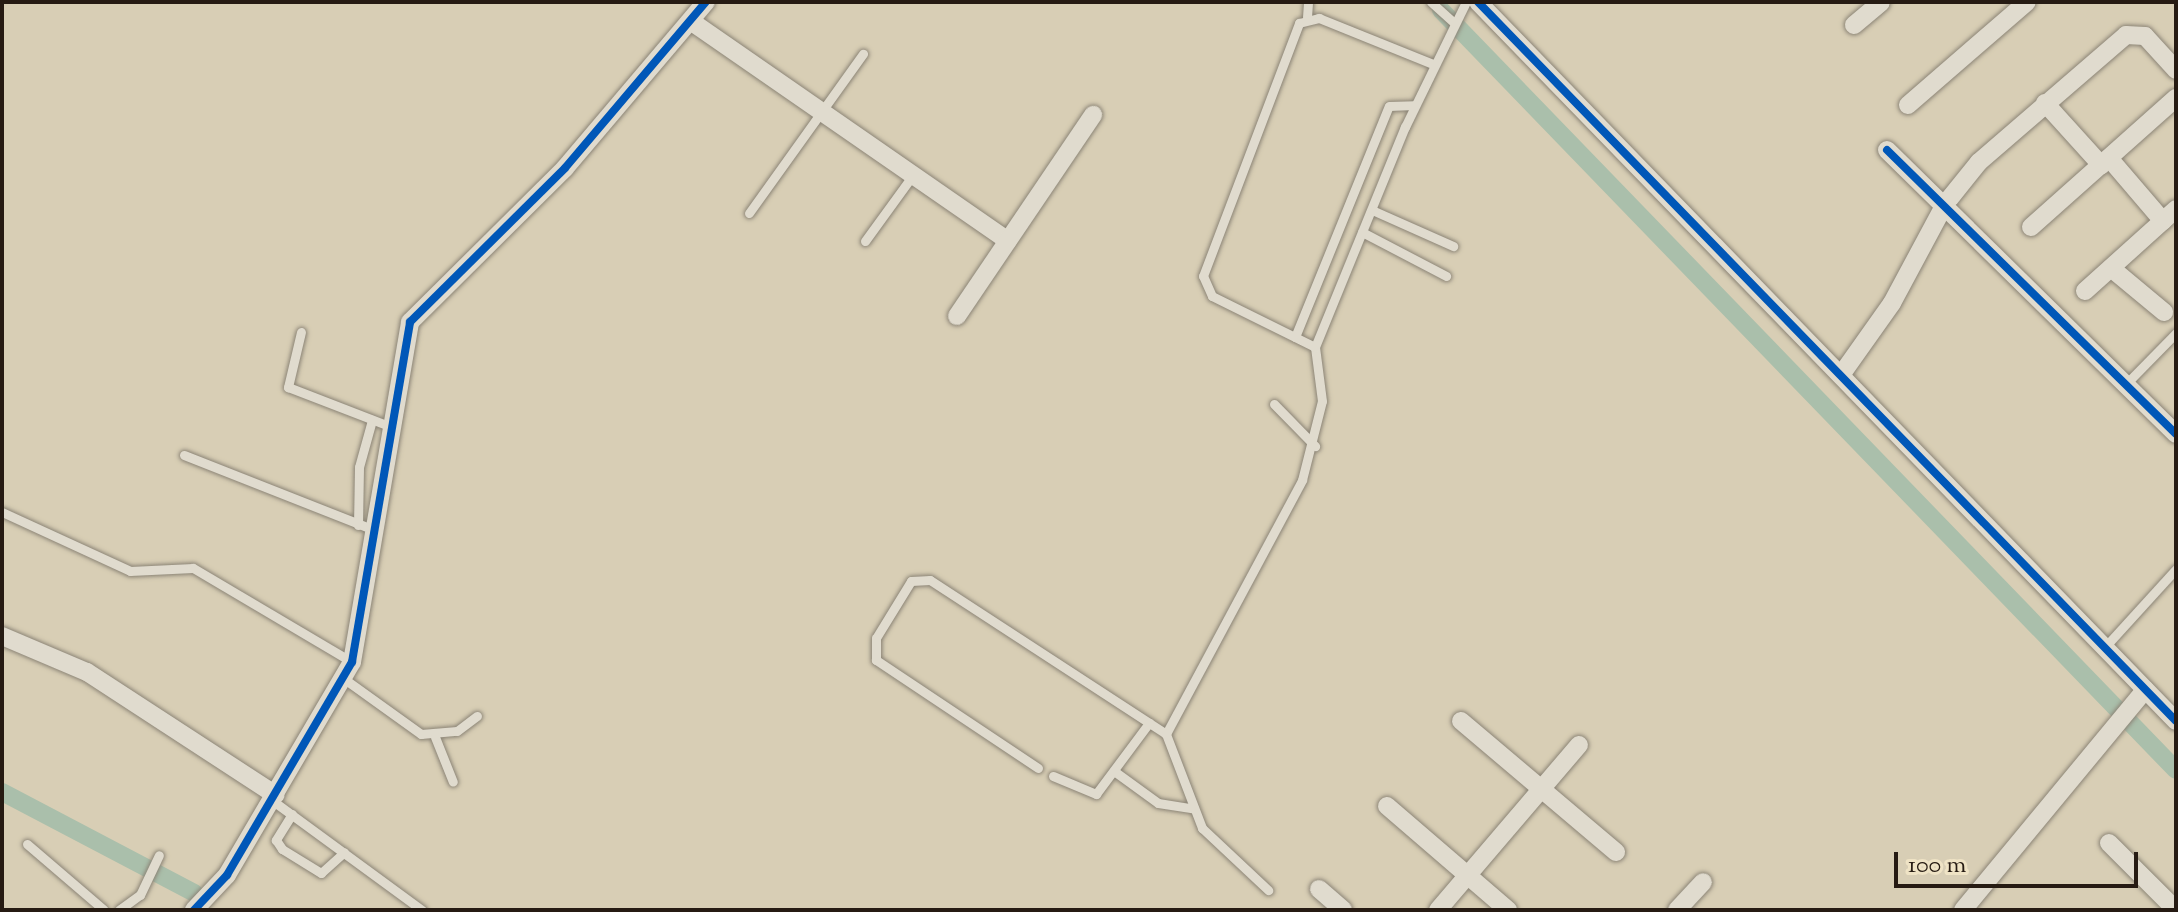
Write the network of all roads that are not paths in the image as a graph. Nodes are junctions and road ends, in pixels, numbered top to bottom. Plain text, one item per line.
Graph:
1 (706, 2) edge
2 (1308, 2) edge
3 (1431, 2) edge
4 (1466, 2) edge
5 (1478, 2) edge
6 (1881, 2) edge
7 (2027, 2) edge
8 (1307, 17) junction
9 (1456, 19) junction
10 (692, 22) junction
11 (1854, 25) dead end
12 (863, 54) dead end
13 (1433, 64) junction
14 (2176, 70) edge
15 (2176, 98) edge
16 (2045, 103) junction
17 (1414, 105) junction
18 (1908, 105) dead end
19 (821, 111) junction
20 (1093, 115) dead end
21 (1887, 150) dead end
22 (2105, 162) junction
23 (913, 175) junction
24 (1947, 203) junction
25 (1372, 210) junction
26 (749, 213) dead end
27 (2169, 215) edge
28 (2031, 227) dead end
29 (1362, 232) junction
30 (865, 241) dead end
31 (1008, 241) junction
32 (1453, 246) dead end
33 (2111, 268) junction
34 (1446, 276) dead end
35 (2085, 291) dead end
36 (2164, 312) dead end
37 (957, 316) dead end
38 (301, 332) dead end
39 (2176, 333) edge
40 (1295, 337) junction
41 (1315, 347) junction
42 (1841, 375) junction
43 (2125, 385) junction
44 (1274, 404) dead end
45 (381, 423) junction
46 (2176, 434) edge
47 (1315, 446) junction
48 (184, 455) dead end
49 (2, 512) edge
50 (366, 528) junction
51 (2176, 569) edge
52 (2, 636) edge
53 (2105, 647) junction
54 (348, 670) junction
55 (2135, 701) junction
56 (477, 716) dead end
57 (1461, 721) dead end
58 (2176, 721) edge
59 (1149, 723) junction
60 (1166, 734) junction
61 (435, 737) junction
62 (1579, 745) dead end
63 (1038, 768) dead end
64 (1114, 771) junction
65 (1053, 776) dead end
66 (453, 782) dead end
67 (1541, 790) junction
68 (274, 798) junction
69 (1387, 806) dead end
70 (1191, 808) junction
71 (292, 814) junction
72 (2109, 843) dead end
73 (27, 844) dead end
74 (344, 852) junction
75 (1616, 852) dead end
76 (159, 855) dead end
77 (1467, 875) junction
78 (1703, 882) dead end
79 (1319, 889) dead end
80 (1268, 890) dead end
81 (104, 910) edge
82 (119, 910) edge
83 (194, 910) edge
84 (422, 910) edge
85 (1343, 910) edge
86 (1438, 910) edge
87 (1508, 910) edge
88 (1677, 910) edge
89 (1963, 910) edge
90 (2176, 910) edge

1 - 10 street
2 - 8 lane
3 - 9 lane
4 - 9 lane
5 - 42 street
6 - 11 street
7 - 18 street
8 - 13 lane
8 - 40 lane
9 - 13 lane
10 - 19 street
10 - 45 street
12 - 19 lane
13 - 17 lane
14 - 16 street
15 - 22 street
16 - 22 street
16 - 24 street
17 - 25 lane
17 - 40 lane
19 - 23 street
19 - 26 lane
20 - 31 street
21 - 24 street
22 - 27 street
22 - 28 street
23 - 30 lane
23 - 31 street
24 - 42 street
24 - 43 street
25 - 29 lane
25 - 32 lane
27 - 33 street
29 - 34 lane
29 - 41 lane
31 - 37 street
33 - 35 street
33 - 36 street
38 - 45 lane
39 - 43 lane
40 - 41 lane
41 - 47 lane
42 - 53 street
43 - 46 street
44 - 47 lane
45 - 50 street
47 - 60 lane
48 - 50 lane
49 - 54 lane
50 - 54 street
51 - 53 lane
52 - 68 street
53 - 55 street
54 - 61 lane
54 - 68 street
55 - 58 street
55 - 89 street
56 - 61 lane
57 - 67 street
59 - 60 lane
59 - 63 lane
59 - 64 lane
60 - 70 lane
61 - 66 lane
62 - 67 street
64 - 65 lane
64 - 70 lane
67 - 75 street
67 - 77 street
68 - 71 lane
68 - 83 street
69 - 77 street
70 - 80 lane
71 - 74 lane
71 - 74 lane
72 - 90 street
73 - 81 lane
74 - 84 lane
76 - 82 lane
77 - 86 street
77 - 87 street
78 - 88 street
79 - 85 street

